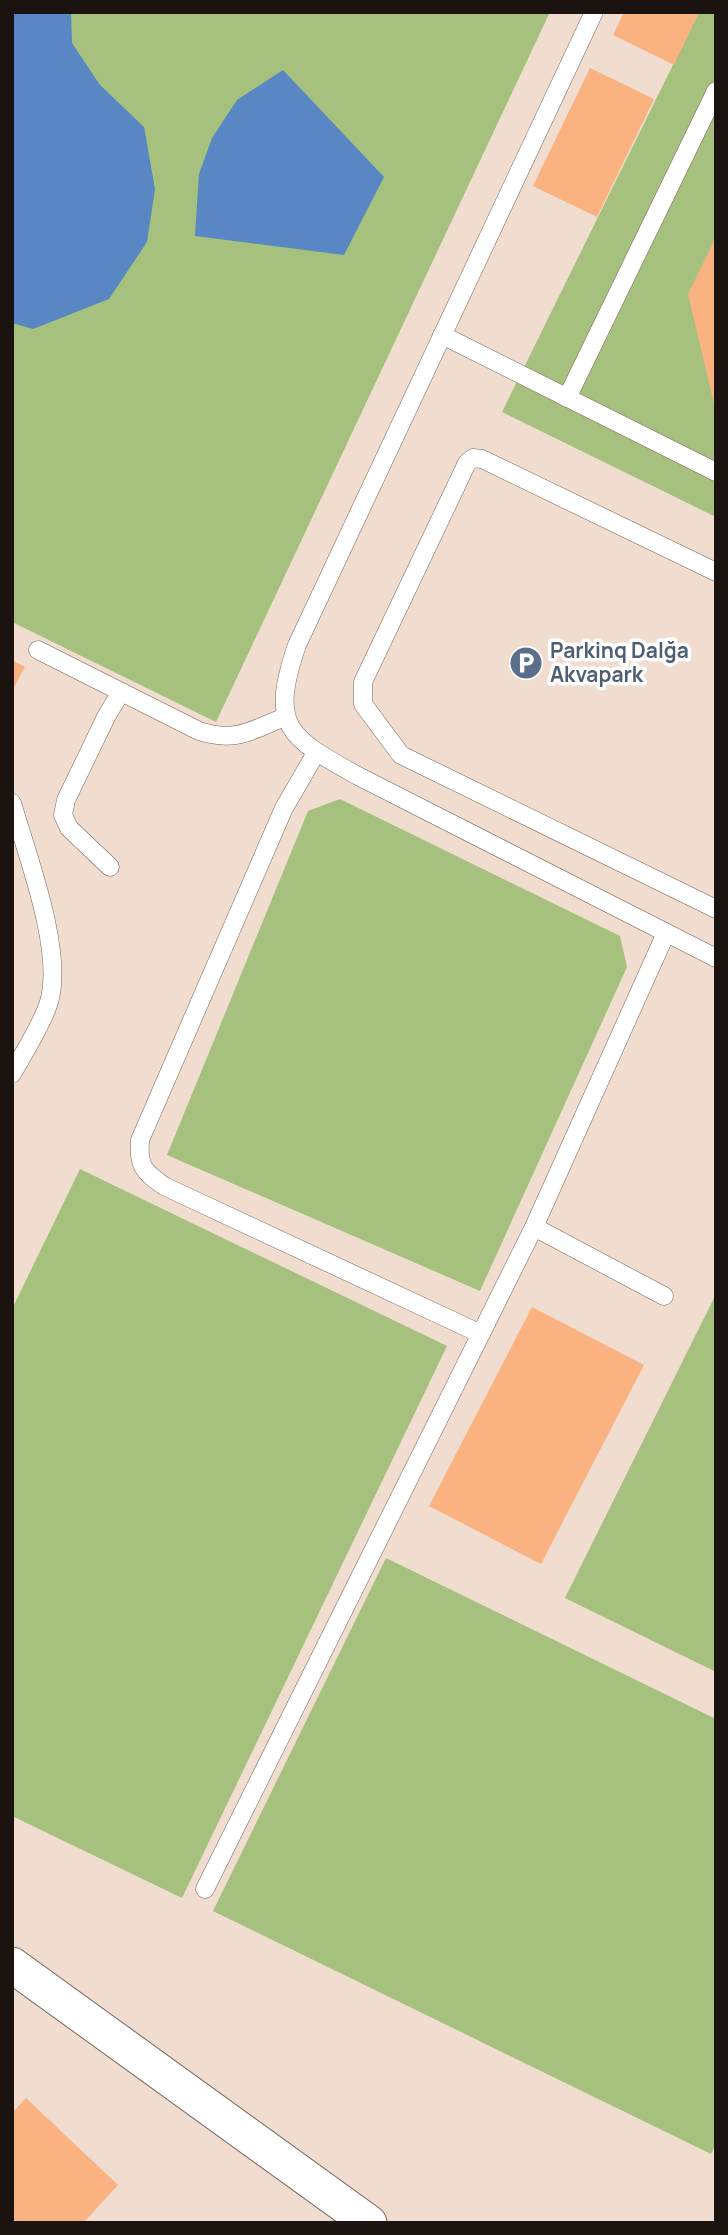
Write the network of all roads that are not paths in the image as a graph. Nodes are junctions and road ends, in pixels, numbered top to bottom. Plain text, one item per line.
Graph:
1 (594, 12) edge
2 (716, 91) edge
3 (442, 335) junction
4 (567, 398) junction
5 (716, 472) edge
6 (716, 572) edge
7 (38, 650) dead end
8 (121, 692) junction
9 (285, 717) junction
10 (316, 752) junction
11 (12, 803) edge
12 (110, 867) dead end
13 (716, 909) edge
14 (666, 933) junction
15 (716, 958) edge
16 (12, 1074) edge
17 (534, 1227) junction
18 (664, 1296) dead end
19 (481, 1334) junction
20 (205, 1889) dead end
21 (12, 1965) edge
22 (369, 2223) edge

1 - 3 lane
2 - 4 lane
3 - 4 lane
3 - 9 lane
4 - 5 lane
6 - 13 lane
7 - 8 lane
8 - 9 lane
8 - 12 lane
9 - 10 lane
10 - 14 lane
10 - 19 lane
11 - 16 lane
14 - 15 lane
14 - 17 lane
17 - 18 lane
17 - 19 lane
19 - 20 lane
21 - 22 street

